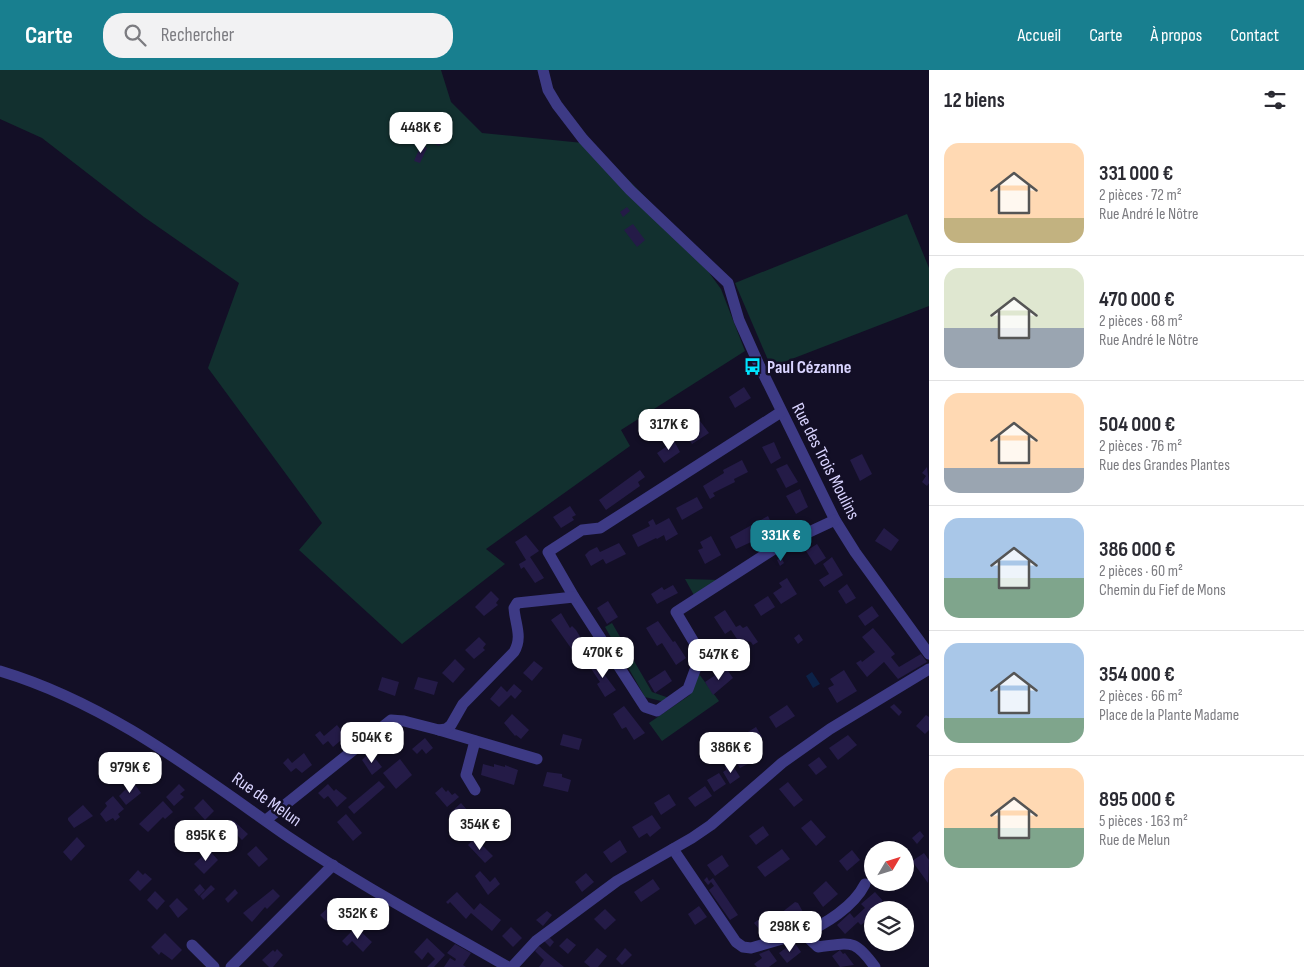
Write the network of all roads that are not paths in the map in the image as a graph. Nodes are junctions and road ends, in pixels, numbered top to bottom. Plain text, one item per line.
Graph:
1 (543, 70) edge
2 (781, 412) junction
3 (835, 520) junction
4 (574, 597) junction
5 (929, 654) edge
6 (929, 669) edge
7 (0, 671) edge
8 (439, 730) junction
9 (475, 741) junction
10 (537, 759) dead end
11 (475, 790) dead end
12 (266, 820) junction
13 (673, 849) junction
14 (333, 865) junction
15 (864, 887) edge
16 (803, 933) junction
17 (192, 945) dead end
18 (214, 967) edge
19 (230, 967) edge
20 (510, 967) edge
21 (875, 967) edge

1 - 2 street, Rue des Trois Moulins
2 - 3 street, Rue des Trois Moulins
2 - 4 street
3 - 4 street
3 - 5 street, Rue des Trois Moulins
4 - 8 street
6 - 13 street
7 - 12 street, Rue de Melun
8 - 9 street
8 - 12 street
9 - 10 street
9 - 11 street
12 - 14 street, Rue de Melun
13 - 16 street
13 - 20 street
14 - 19 street
14 - 20 street, Rue de Melun
15 - 16 street
16 - 21 street
17 - 18 street

